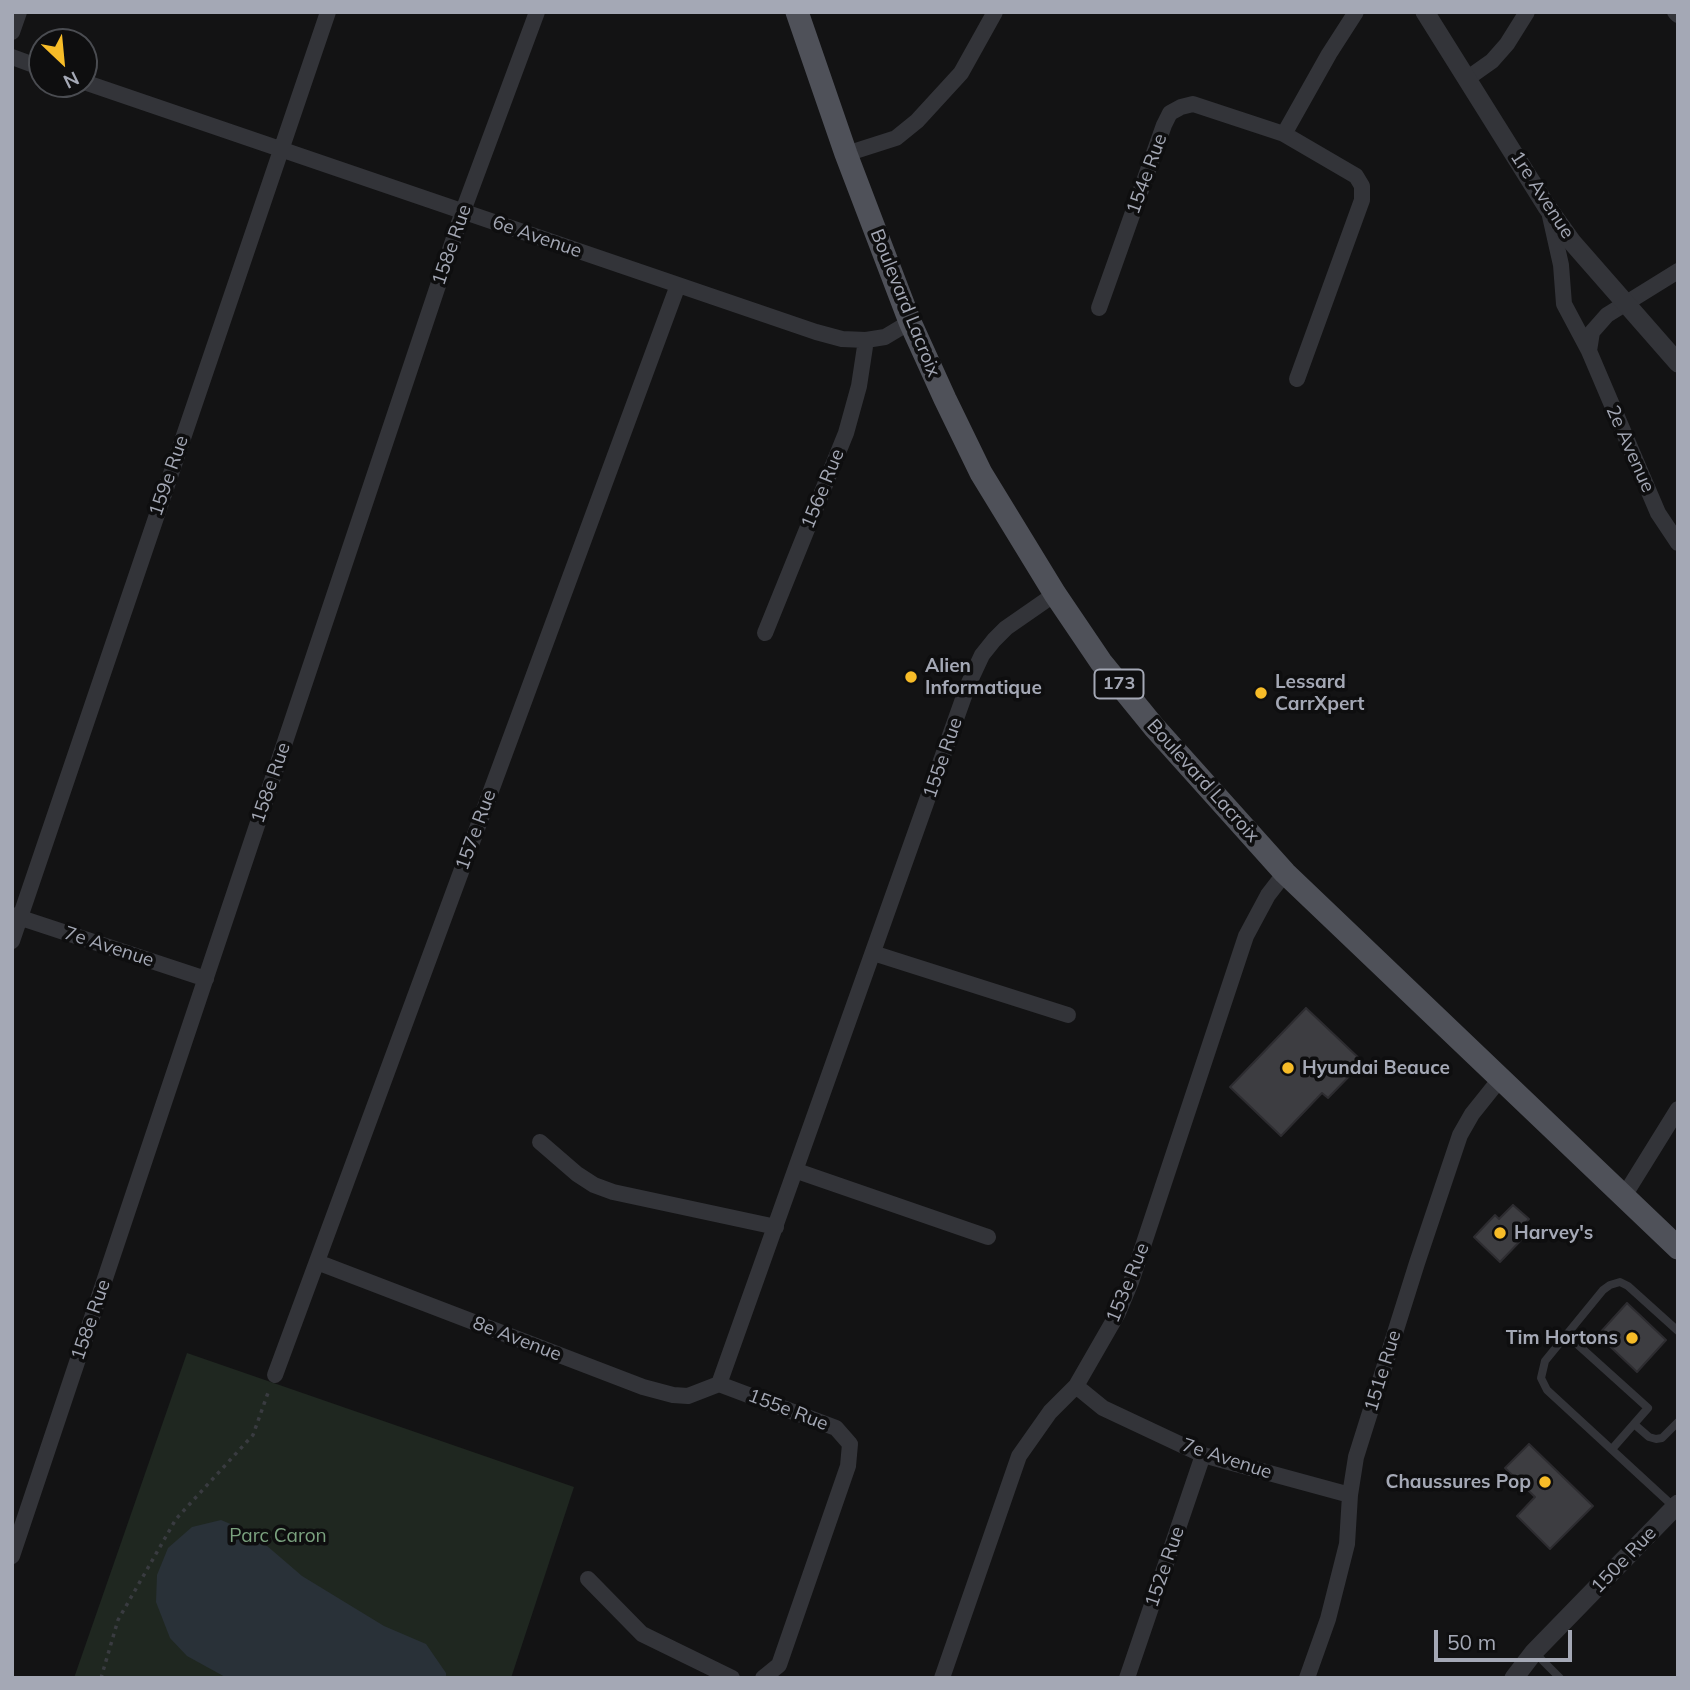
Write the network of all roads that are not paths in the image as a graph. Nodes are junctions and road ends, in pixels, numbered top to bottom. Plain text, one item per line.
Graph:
1 (19, 12) edge
2 (328, 12) edge
3 (537, 12) edge
4 (797, 12) edge
5 (995, 12) edge
6 (1356, 12) edge
7 (1425, 12) edge
8 (1527, 12) edge
9 (12, 32) edge
10 (1468, 78) junction
11 (98, 87) edge
12 (1283, 134) junction
13 (280, 149) junction
14 (846, 154) junction
15 (1547, 207) junction
16 (463, 211) junction
17 (1678, 271) edge
18 (678, 285) junction
19 (1625, 302) junction
20 (1099, 308) dead end
21 (910, 322) junction
22 (866, 340) junction
23 (1589, 351) junction
24 (1678, 363) edge
25 (1297, 380) dead end
26 (1678, 543) edge
27 (1055, 594) junction
28 (765, 632) dead end
29 (1285, 873) junction
30 (16, 916) edge
31 (12, 941) edge
32 (873, 953) junction
33 (205, 979) junction
34 (1068, 1015) dead end
35 (1500, 1079) junction
36 (1678, 1109) edge
37 (540, 1142) dead end
38 (797, 1171) junction
39 (1624, 1196) junction
40 (776, 1227) junction
41 (988, 1237) dead end
42 (1678, 1248) edge
43 (317, 1262) junction
44 (1678, 1331) edge
45 (1567, 1335) junction
46 (275, 1375) road end
47 (719, 1384) junction
48 (1076, 1386) junction
49 (1678, 1422) edge
50 (1634, 1424) junction
51 (1612, 1449) junction
52 (1203, 1455) junction
53 (1350, 1495) junction
54 (1676, 1506) edge
55 (12, 1556) edge
56 (588, 1579) dead end
57 (1534, 1652) junction
58 (732, 1678) edge
59 (763, 1678) edge
60 (942, 1678) edge
61 (1127, 1678) edge
62 (1307, 1678) edge
63 (1514, 1678) edge
64 (1560, 1678) edge

1 - 9 street
2 - 13 street, 159e Rue
3 - 16 street, 158e Rue
4 - 14 main road, Boulevard Lacroix / 173
5 - 14 street
6 - 12 street
7 - 10 street, 1re Avenue
8 - 10 street
10 - 15 street, 1re Avenue
11 - 13 street, 6e Avenue
12 - 20 street, 154e Rue
12 - 25 street, 154e Rue
13 - 16 street, 6e Avenue
13 - 30 street, 159e Rue
14 - 21 main road, Boulevard Lacroix / 173
15 - 19 street, 1re Avenue
15 - 23 street, 2e Avenue
16 - 18 street, 6e Avenue
16 - 33 street, 158e Rue
17 - 19 street
18 - 22 street, 6e Avenue
18 - 43 street, 157e Rue
19 - 23 street
19 - 24 street, 1re Avenue
21 - 22 street, 6e Avenue
21 - 27 main road, Boulevard Lacroix / 173
22 - 28 street, 156e Rue
23 - 26 street, 2e Avenue
27 - 29 main road, Boulevard Lacroix / 173
27 - 32 street, 155e Rue
29 - 35 main road, Boulevard Lacroix / 173
29 - 48 street, 153e Rue
30 - 31 street, 159e Rue
30 - 33 street, 7e Avenue
32 - 34 street
32 - 38 street, 155e Rue
33 - 55 street, 158e Rue
35 - 39 main road, Boulevard Lacroix / 173
35 - 53 street, 151e Rue
36 - 39 street
37 - 40 street
38 - 40 street, 155e Rue
38 - 41 street
39 - 42 main road, Boulevard Lacroix / 173
40 - 47 street, 155e Rue
43 - 46 street, 157e Rue
43 - 47 street, 8e Avenue
44 - 45 lane
45 - 50 lane
45 - 51 lane
47 - 59 street, 155e Rue
48 - 52 street, 7e Avenue
48 - 60 street, 153e Rue
49 - 50 lane
50 - 51 lane
51 - 54 lane
52 - 53 street, 7e Avenue
52 - 61 street, 152e Rue
53 - 62 street, 151e Rue
54 - 57 street, 150e Rue
56 - 58 street
57 - 63 street, 150e Rue
57 - 64 lane

